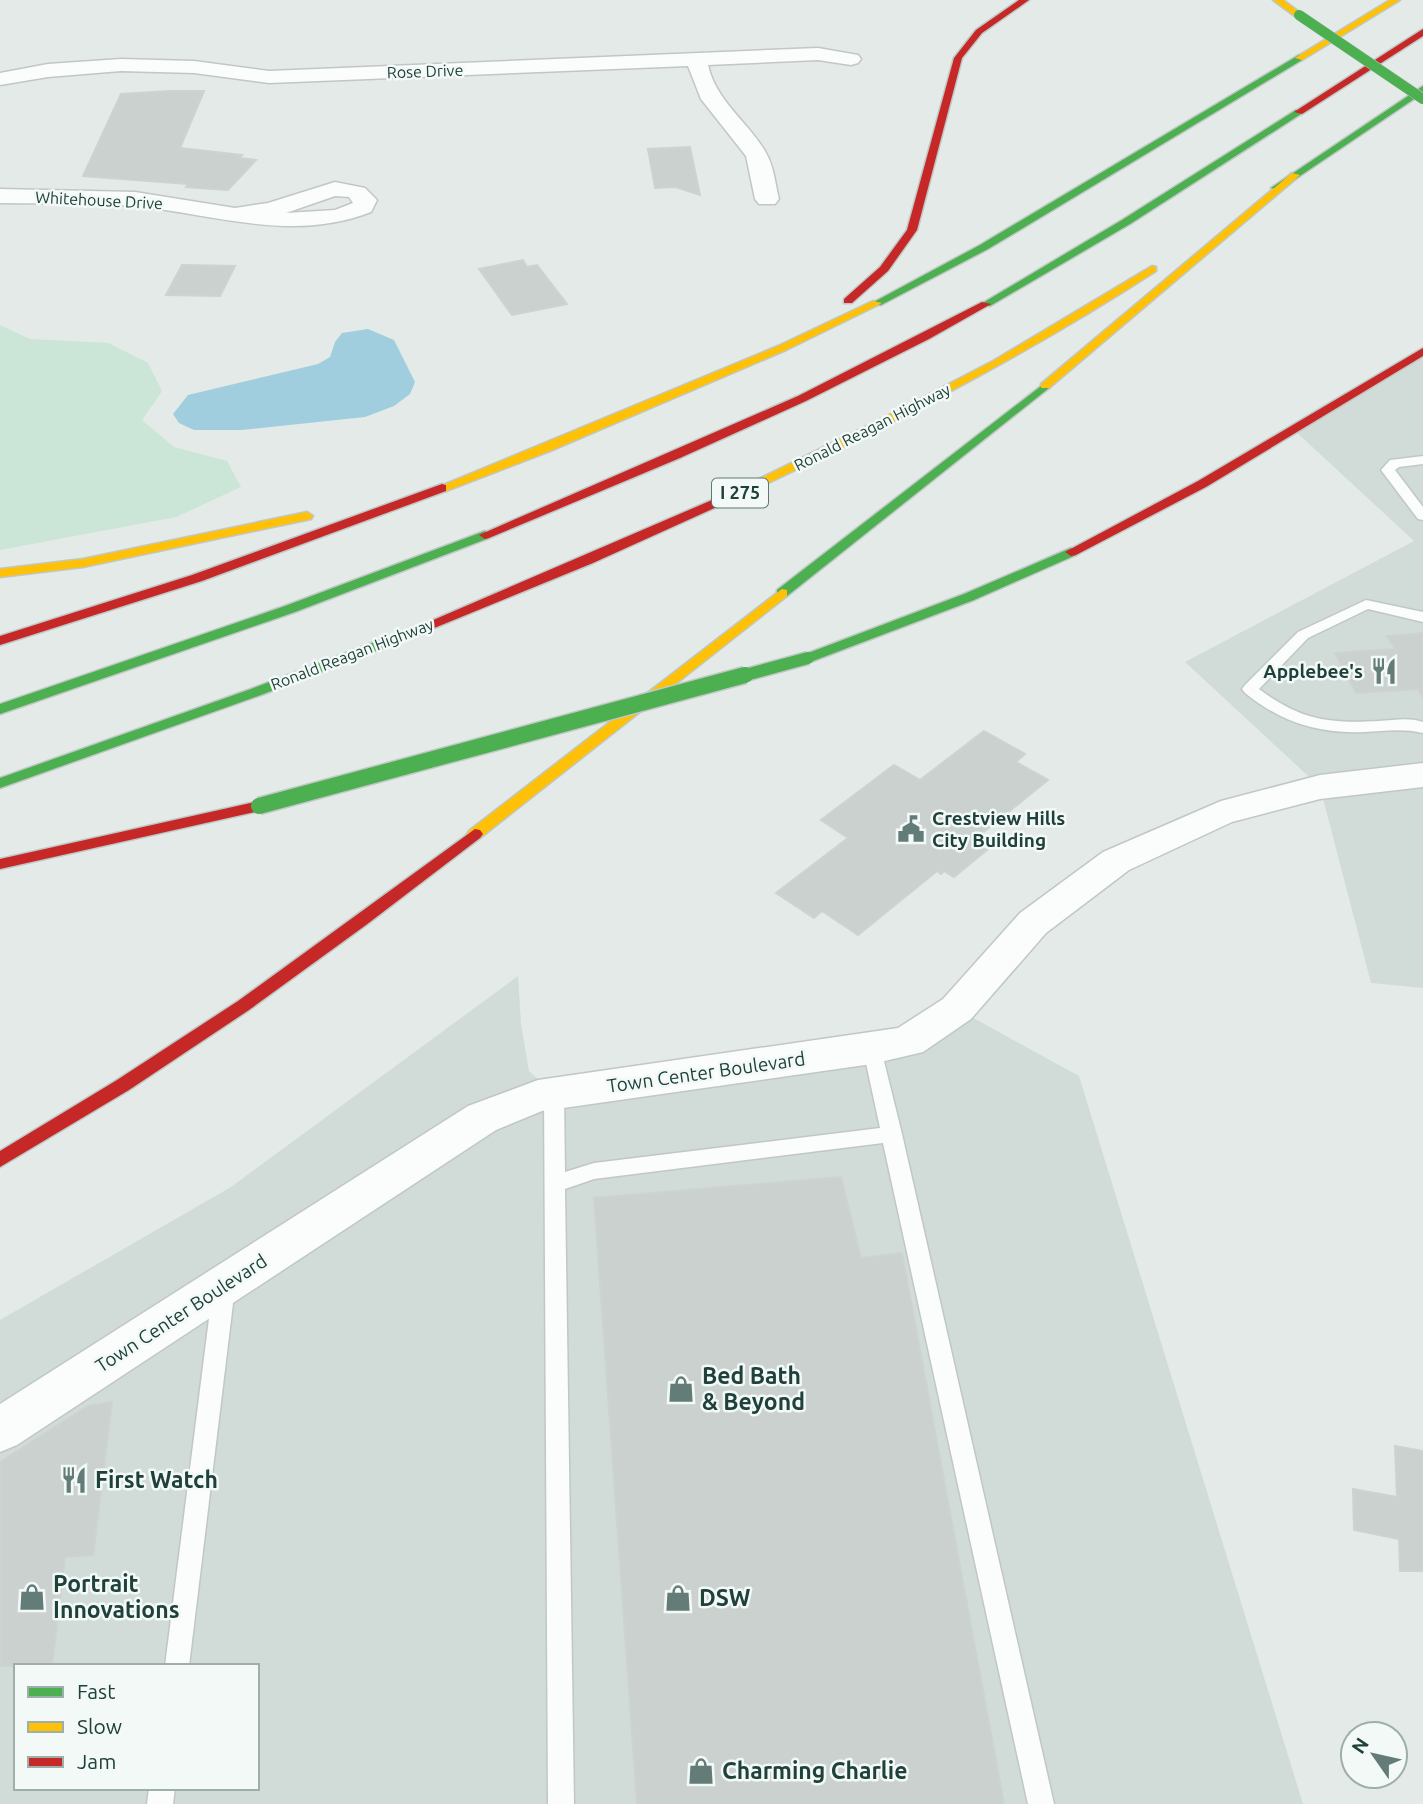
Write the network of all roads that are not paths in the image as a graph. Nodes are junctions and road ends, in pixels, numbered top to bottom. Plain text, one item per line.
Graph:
1 (1026, 0) edge
2 (1277, 0) edge
3 (1396, 0) edge
4 (1423, 32) edge
5 (697, 59) junction
6 (852, 59) dead end
7 (0, 79) edge
8 (1423, 89) edge
9 (1423, 99) edge
10 (1296, 175) junction
11 (0, 196) edge
12 (767, 199) dead end
13 (239, 214) dead end
14 (782, 348) junction
15 (1423, 351) edge
16 (1423, 460) edge
17 (462, 480) junction
18 (1423, 516) edge
19 (0, 573) edge
20 (1423, 617) edge
21 (0, 641) edge
22 (0, 709) edge
23 (1423, 728) edge
24 (1423, 775) edge
25 (0, 783) edge
26 (0, 864) edge
27 (872, 1049) junction
28 (554, 1094) junction
29 (891, 1134) junction
30 (0, 1160) edge
31 (555, 1184) junction
32 (224, 1284) junction
33 (0, 1430) edge
34 (177, 1664) edge
35 (561, 1804) edge
36 (1041, 1804) edge

1 - 14 main road
2 - 9 main road, bridge
3 - 14 main road
4 - 22 main road
5 - 6 street, Rose Drive
5 - 7 street, Rose Drive
5 - 12 street
8 - 10 main road, Ronald Reagan Highway / I 275
10 - 25 main road, Ronald Reagan Highway / I 275
10 - 30 main road
11 - 13 street, Whitehouse Drive
14 - 17 main road
15 - 26 main road, bridge
16 - 18 lane
17 - 19 main road
17 - 21 main road
20 - 23 lane
24 - 27 street, Town Center Boulevard
27 - 28 street, Town Center Boulevard
27 - 29 lane
28 - 31 lane
28 - 32 street, Town Center Boulevard
29 - 31 lane
29 - 36 lane
31 - 35 lane
32 - 33 street, Town Center Boulevard
32 - 34 lane

